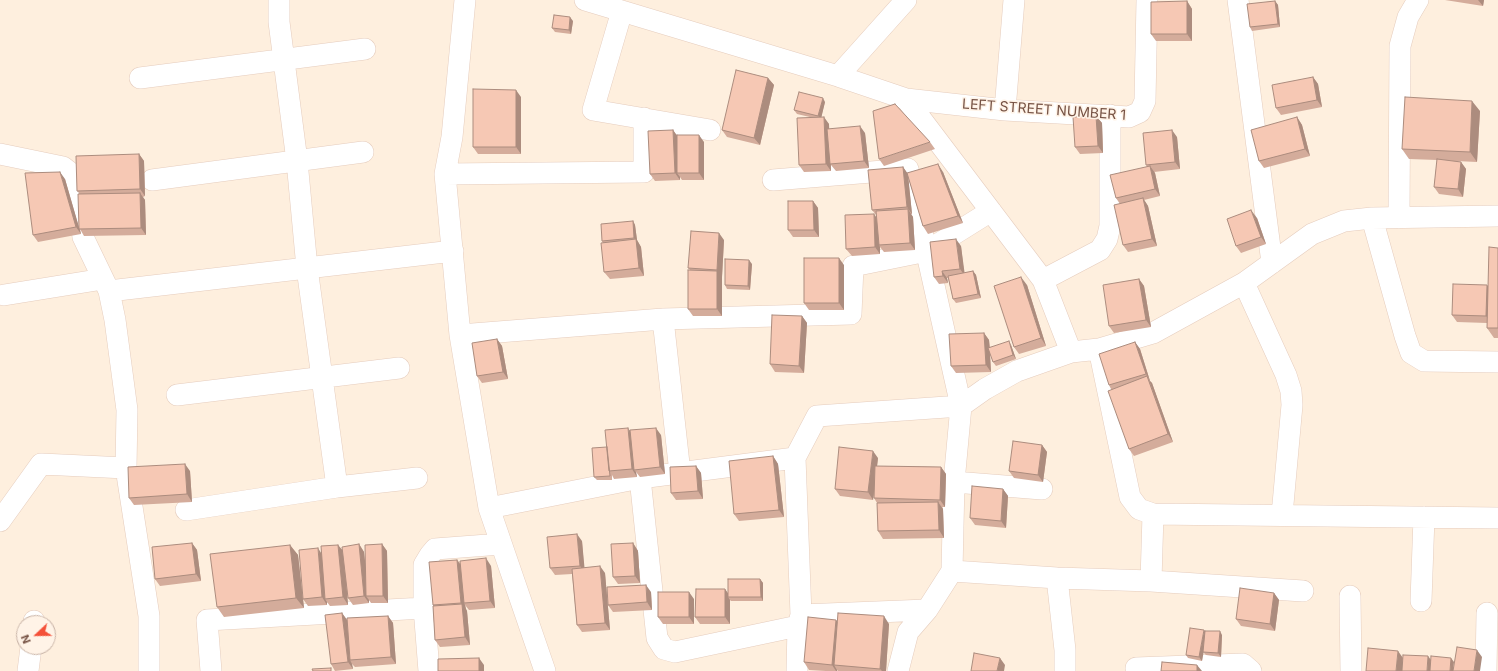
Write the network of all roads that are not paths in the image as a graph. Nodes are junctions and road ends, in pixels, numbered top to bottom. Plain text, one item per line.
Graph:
1 (279, 0) edge
2 (465, 0) edge
3 (584, 0) edge
4 (906, 0) edge
5 (1014, 0) edge
6 (1147, 0) edge
7 (1238, 0) edge
8 (1418, 0) edge
9 (622, 11) junction
10 (365, 49) dead end
11 (284, 59) junction
12 (838, 76) junction
13 (140, 78) dead end
14 (906, 99) junction
15 (1005, 110) junction
16 (1110, 115) junction
17 (644, 118) junction
18 (710, 130) dead end
19 (363, 152) dead end
20 (0, 154) edge
21 (297, 161) junction
22 (445, 174) junction
23 (152, 180) dead end
24 (774, 180) dead end
25 (991, 210) junction
26 (1498, 216) edge
27 (1372, 218) junction
28 (1399, 218) junction
29 (453, 250) junction
30 (927, 251) junction
31 (1272, 263) junction
32 (307, 268) junction
33 (1043, 280) junction
34 (1244, 283) junction
35 (106, 285) junction
36 (4, 295) dead end
37 (663, 319) junction
38 (460, 335) junction
39 (1099, 349) junction
40 (1071, 352) junction
41 (1498, 362) edge
42 (399, 368) dead end
43 (322, 377) junction
44 (177, 395) dead end
45 (961, 406) junction
46 (795, 458) junction
47 (126, 468) junction
48 (680, 473) junction
49 (417, 478) dead end
50 (640, 478) junction
51 (954, 482) junction
52 (337, 487) junction
53 (1042, 489) dead end
54 (490, 508) junction
55 (186, 510) dead end
56 (1153, 514) junction
57 (1282, 515) junction
58 (1424, 517) junction
59 (1498, 518) edge
60 (0, 521) edge
61 (501, 544) junction
62 (952, 571) junction
63 (1057, 578) junction
64 (1151, 581) junction
65 (1304, 591) dead end
66 (1350, 596) dead end
67 (1421, 601) dead end
68 (424, 608) junction
69 (927, 610) junction
70 (1488, 613) dead end
71 (799, 620) junction
72 (30, 655) edge
73 (1136, 668) dead end
74 (28, 671) edge
75 (149, 671) edge
76 (211, 671) edge
77 (429, 671) edge
78 (545, 671) edge
79 (797, 671) edge
80 (898, 671) edge
81 (1065, 671) edge
82 (1251, 671) edge
83 (1351, 671) edge
84 (1486, 671) edge

1 - 11 street
2 - 22 street
3 - 9 street, LEFT STREET NUMBER 1
4 - 12 street
5 - 15 street
6 - 16 street, LEFT STREET NUMBER 1
7 - 31 street
8 - 28 street
9 - 12 street, LEFT STREET NUMBER 1
9 - 17 street
10 - 11 street
11 - 13 street
11 - 21 street
12 - 14 street, LEFT STREET NUMBER 1
14 - 15 street, LEFT STREET NUMBER 1
14 - 25 street
15 - 16 street, LEFT STREET NUMBER 1
16 - 33 street
17 - 18 street
17 - 22 street
19 - 21 street
20 - 35 street
21 - 23 street
21 - 32 street
22 - 29 street
24 - 30 street
25 - 30 street
25 - 33 street
26 - 28 street
27 - 28 street
27 - 31 street
27 - 41 street
29 - 32 street
29 - 38 street
30 - 37 street
30 - 45 street
31 - 34 street
32 - 35 street
32 - 43 street
33 - 40 street
34 - 39 street
34 - 57 street
35 - 36 street
35 - 47 street
37 - 38 street
37 - 48 street
38 - 54 street
39 - 40 street
39 - 56 street
40 - 45 street
42 - 43 street
43 - 44 street
43 - 52 street
45 - 46 street
45 - 51 street
46 - 48 street
46 - 71 street
47 - 60 street
47 - 75 street
48 - 50 street
49 - 52 street
50 - 54 street
50 - 71 street
51 - 53 street
51 - 62 street
52 - 55 street
54 - 61 street
56 - 57 street
56 - 64 street
57 - 58 street
58 - 59 street
58 - 67 street
61 - 68 street
61 - 78 street
62 - 63 street
62 - 69 street
63 - 64 street
63 - 81 street
64 - 65 street
66 - 83 street
68 - 76 street
68 - 77 street
69 - 71 street
69 - 80 street
70 - 84 street
71 - 79 street
72 - 74 street
73 - 82 street

